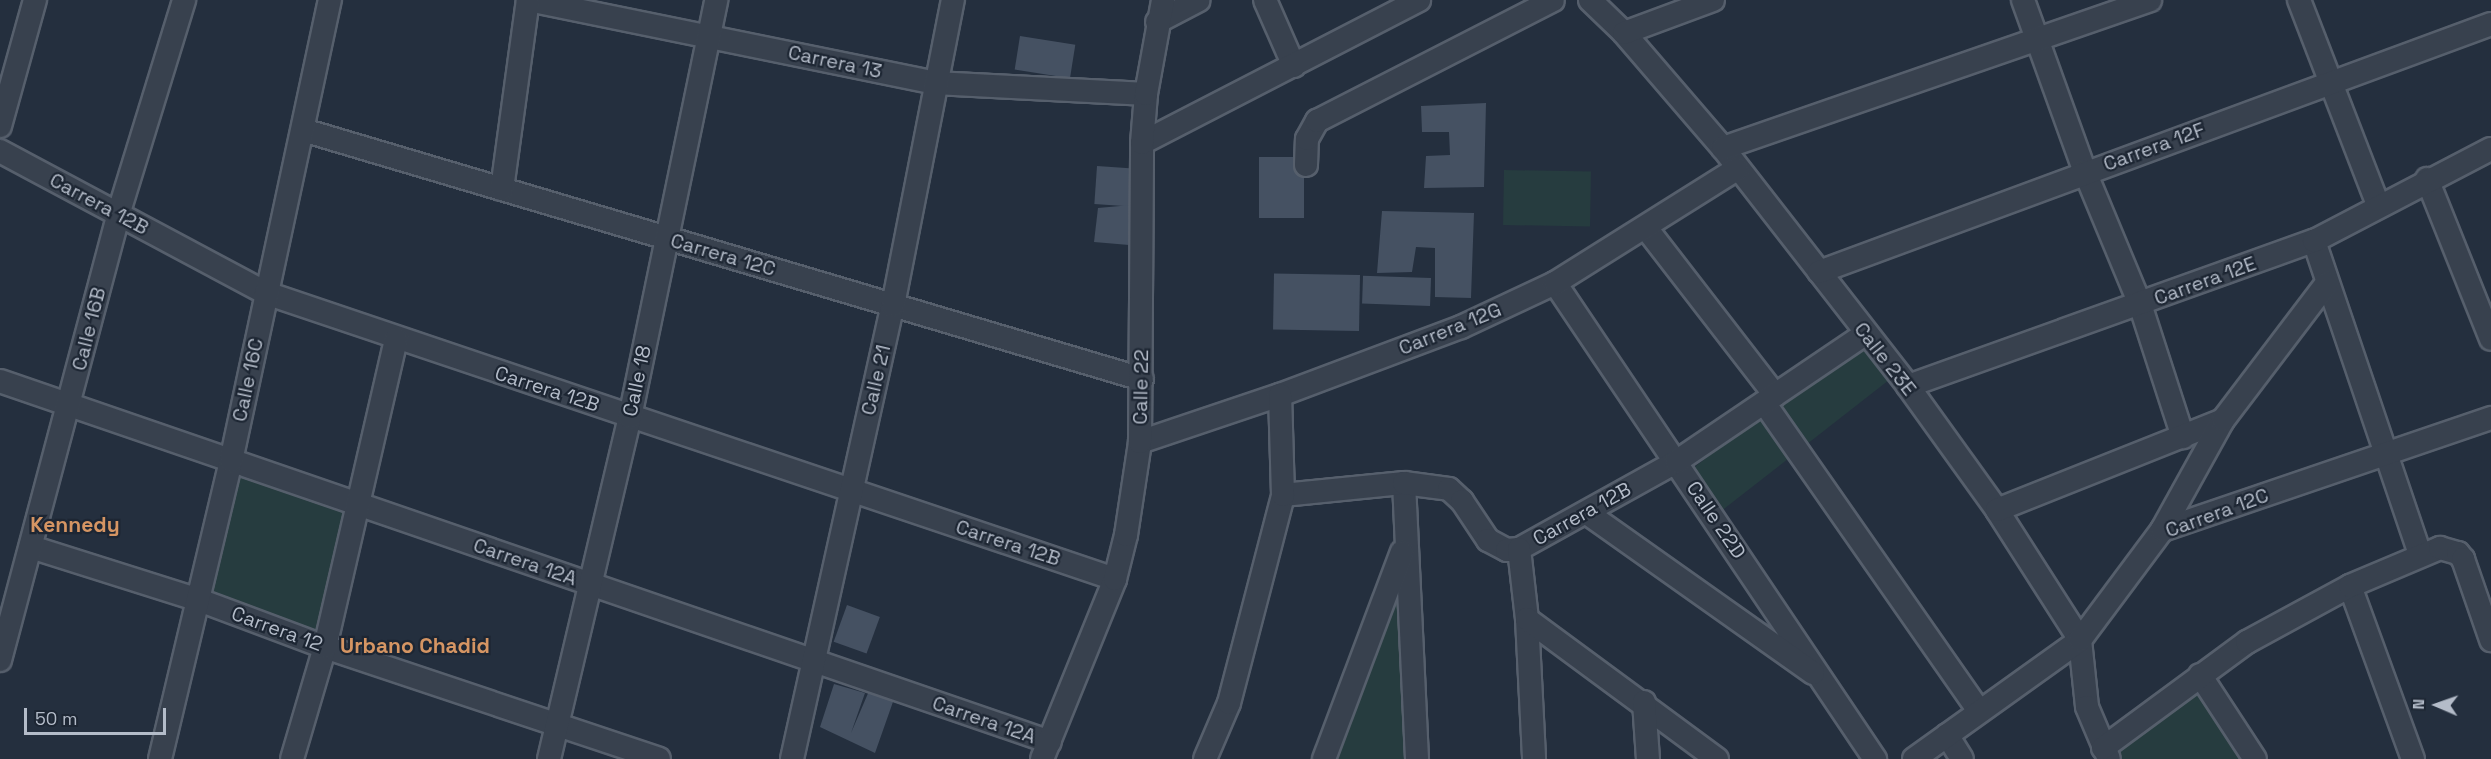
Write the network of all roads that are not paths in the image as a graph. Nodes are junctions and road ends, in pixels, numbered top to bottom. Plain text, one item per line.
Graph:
1 (35, 0) edge
2 (184, 0) edge
3 (330, 0) edge
4 (528, 0) edge
5 (716, 0) edge
6 (953, 0) edge
7 (1163, 0) edge
8 (1199, 0) edge
9 (1265, 0) edge
10 (1419, 0) edge
11 (1553, 0) edge
12 (1590, 0) edge
13 (1713, 0) edge
14 (2023, 0) edge
15 (2150, 0) edge
16 (2299, 0) edge
17 (1157, 22) junction
18 (2491, 24) edge
19 (1624, 33) junction
20 (708, 35) junction
21 (2036, 40) junction
22 (1294, 66) junction
23 (936, 83) junction
24 (2330, 84) junction
25 (1146, 94) junction
26 (0, 126) edge
27 (303, 130) junction
28 (1142, 143) junction
29 (1723, 148) junction
30 (2491, 149) edge
31 (0, 151) edge
32 (1306, 165) dead end
33 (1737, 169) junction
34 (2085, 172) junction
35 (2427, 179) junction
36 (502, 189) junction
37 (2378, 205) junction
38 (118, 215) junction
39 (1646, 228) junction
40 (668, 238) junction
41 (2314, 241) junction
42 (1819, 272) junction
43 (1555, 283) junction
44 (2327, 283) junction
45 (266, 293) junction
46 (2140, 304) junction
47 (893, 305) junction
48 (1864, 334) junction
49 (396, 339) junction
50 (2491, 339) edge
51 (1142, 379) junction
52 (0, 381) edge
53 (1908, 386) junction
54 (1280, 395) junction
55 (1770, 399) junction
56 (70, 405) junction
57 (630, 417) junction
58 (2491, 418) edge
59 (2223, 420) junction
60 (2183, 437) junction
61 (1140, 441) junction
62 (2386, 454) junction
63 (231, 461) junction
64 (1676, 462) junction
65 (1404, 483) junction
66 (850, 490) junction
67 (1283, 495) junction
68 (359, 505) junction
69 (1997, 510) junction
70 (1587, 513) junction
71 (2162, 530) junction
72 (1406, 542) junction
73 (31, 547) junction
74 (1519, 549) junction
75 (2420, 555) junction
76 (1115, 579) junction
77 (591, 584) junction
78 (2350, 586) junction
79 (200, 600) junction
80 (1527, 619) junction
81 (2080, 640) junction
82 (2491, 640) edge
83 (325, 647) junction
84 (0, 660) edge
85 (816, 662) junction
86 (2200, 675) junction
87 (1824, 681) junction
88 (1644, 702) junction
89 (1978, 709) junction
90 (556, 724) junction
91 (1947, 735) junction
92 (1046, 751) edge
93 (2106, 754) edge
94 (160, 759) edge
95 (292, 759) edge
96 (549, 759) edge
97 (659, 759) edge
98 (792, 759) edge
99 (1205, 759) edge
100 (1324, 759) edge
101 (1417, 759) edge
102 (1534, 759) edge
103 (1648, 759) edge
104 (1717, 759) edge
105 (1875, 759) edge
106 (1914, 759) edge
107 (1962, 759) edge
108 (2255, 759) edge
109 (2413, 759) edge

1 - 26 street
2 - 38 street, Calle 16B
3 - 27 street, Calle 16C
4 - 20 street, Carrera 13
4 - 36 street
5 - 20 street, Calle 18
6 - 23 street, Calle 21
7 - 17 street, Calle 22
8 - 17 street
9 - 22 street
10 - 22 street
11 - 32 street
12 - 19 street, Calle 23E
13 - 19 street
14 - 21 street
15 - 21 street
16 - 24 street
17 - 25 street, Calle 22
18 - 24 street, Carrera 12F
19 - 29 street, Calle 23E
20 - 23 street, Carrera 13
20 - 40 street, Calle 18
21 - 29 street
21 - 34 street
22 - 28 street
23 - 25 street, Carrera 13
23 - 47 street, Calle 21
24 - 34 street, Carrera 12F
24 - 37 street
25 - 28 street, Calle 22
27 - 36 street, Carrera 12C
27 - 45 street, Calle 16C
28 - 51 street, Calle 22
29 - 33 street, Calle 23E
30 - 35 street, Carrera 12E
31 - 38 street, Carrera 12B
33 - 39 street, Carrera 12G
33 - 42 street, Calle 23E
34 - 42 street, Carrera 12F
34 - 46 street
35 - 37 street, Carrera 12E
35 - 50 street
36 - 40 street, Carrera 12C
37 - 41 street, Carrera 12E
38 - 45 street, Carrera 12B
38 - 56 street, Calle 16B
39 - 43 street, Carrera 12G
39 - 55 street
40 - 47 street, Carrera 12C
40 - 57 street, Calle 18
41 - 44 street
41 - 46 street, Carrera 12E
42 - 48 street, Calle 23E
43 - 54 street, Carrera 12G
43 - 64 street, Calle 22D
44 - 59 street
44 - 62 street
45 - 49 street, Carrera 12B
45 - 63 street, Calle 16C
46 - 53 street, Carrera 12E
46 - 60 street
47 - 51 street, Carrera 12C
47 - 66 street, Calle 21
48 - 53 street, Calle 23E
48 - 55 street, Carrera 12B
49 - 57 street, Carrera 12B
49 - 68 street
51 - 61 street, Calle 22
52 - 56 street, Carrera 12A
53 - 69 street, Calle 23E
54 - 61 street, Carrera 12G
54 - 67 street
55 - 64 street, Carrera 12B
55 - 89 street
56 - 63 street, Carrera 12A
56 - 73 street, Calle 16B
57 - 66 street, Carrera 12B
57 - 77 street, Calle 18
58 - 62 street, Carrera 12C
59 - 60 street
59 - 71 street
60 - 69 street
61 - 76 street, Calle 22
62 - 71 street, Carrera 12C
62 - 75 street
63 - 68 street, Carrera 12A
63 - 79 street, Calle 16C
64 - 70 street, Carrera 12B
64 - 87 street, Calle 22D
65 - 67 street, Carrera 12B
65 - 72 street
65 - 74 street, Carrera 12B
66 - 76 street, Carrera 12B
66 - 85 street, Calle 21
67 - 99 street
68 - 77 street, Carrera 12A
68 - 83 street
69 - 81 street, Calle 23E
70 - 74 street, Carrera 12B
70 - 87 street
71 - 81 street, Carrera 12C
72 - 100 street
72 - 101 street
73 - 79 street, Carrera 12
73 - 84 street, Calle 16B
74 - 80 street
75 - 78 street
75 - 82 street
76 - 92 street, Calle 22
77 - 85 street, Carrera 12A
77 - 90 street, Calle 18
78 - 86 street
78 - 109 street
79 - 83 street, Carrera 12
79 - 94 street, Calle 16C
80 - 88 street
80 - 102 street
81 - 89 street, Carrera 12C
81 - 93 street, Calle 23E
83 - 90 street, Carrera 12
83 - 95 street
85 - 92 street, Carrera 12A
85 - 98 street, Calle 21
86 - 93 street
86 - 108 street
87 - 105 street, Calle 22D
88 - 103 street
88 - 104 street
89 - 91 street, Carrera 12C
90 - 96 street, Calle 18
90 - 97 street, Carrera 12
91 - 106 street, Carrera 12C
91 - 107 street

